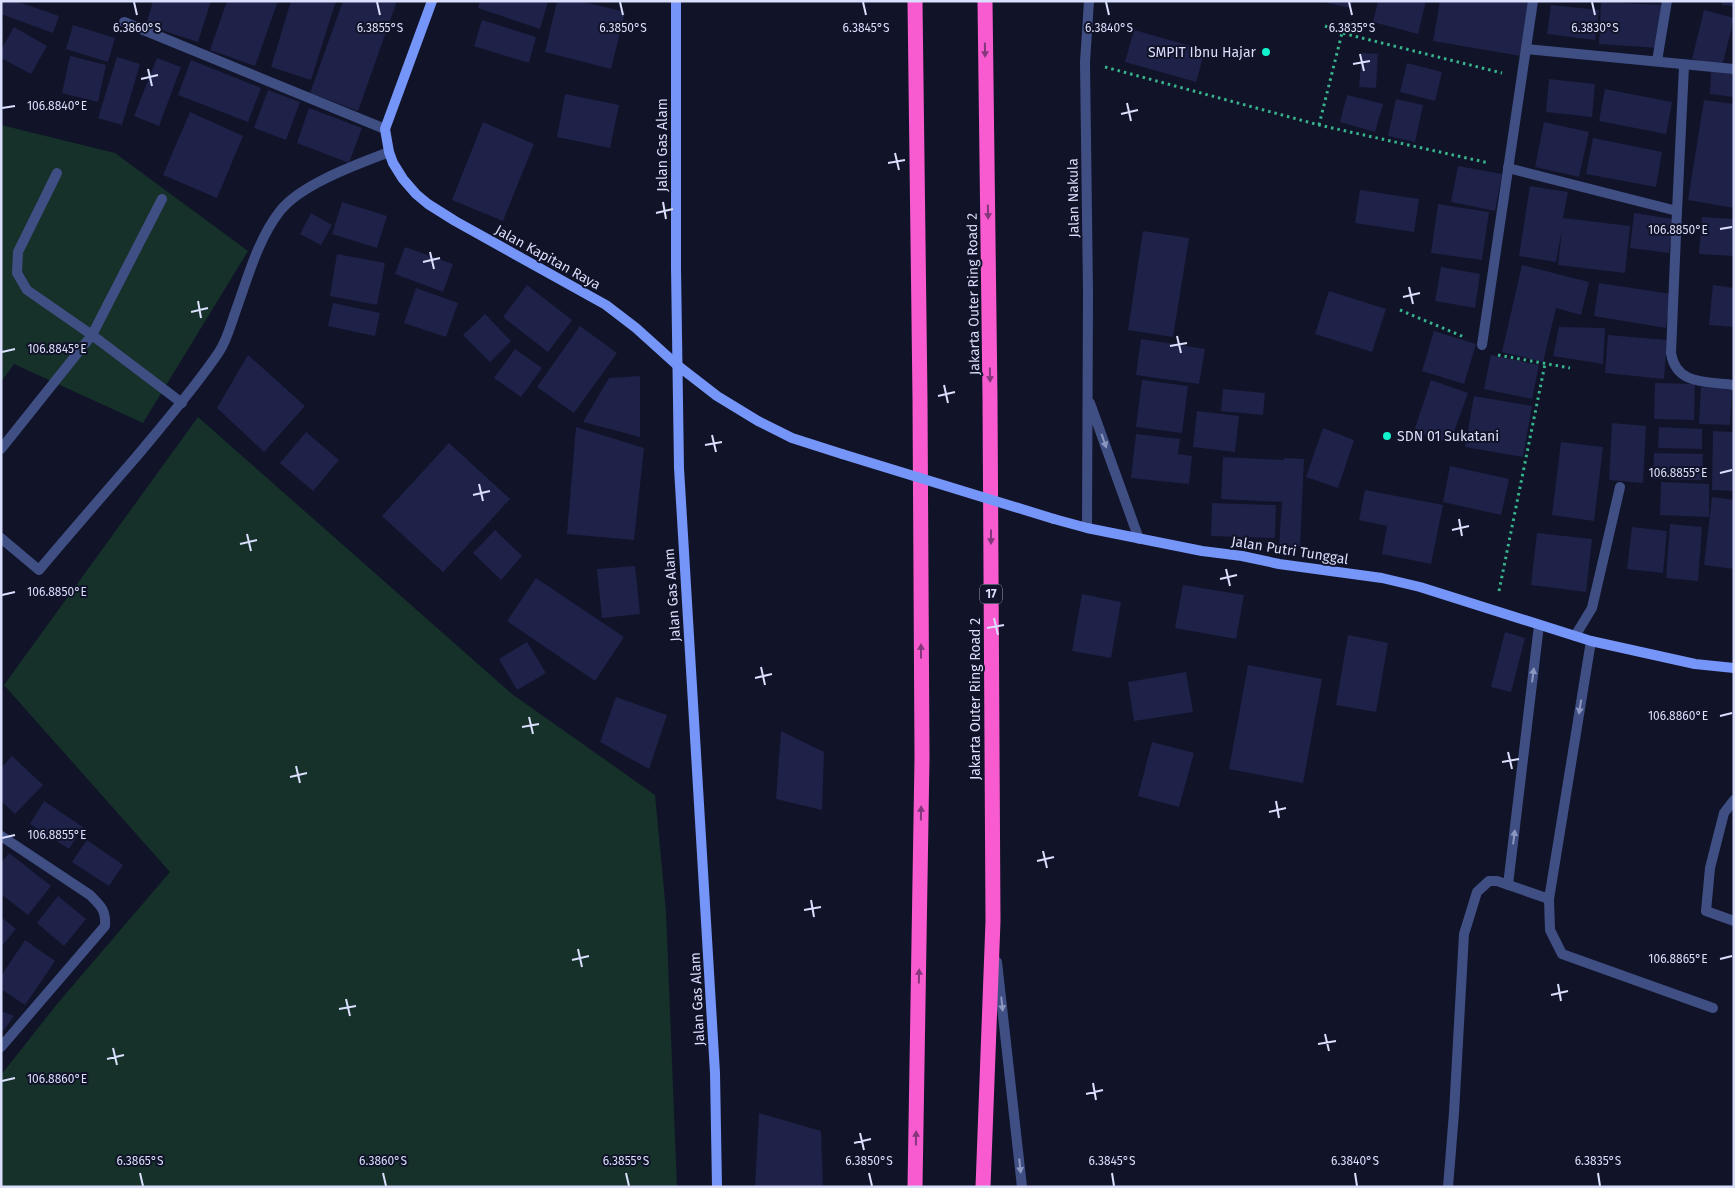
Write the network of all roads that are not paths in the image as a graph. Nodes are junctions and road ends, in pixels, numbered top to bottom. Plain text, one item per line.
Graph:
1 (432, 1) edge
2 (676, 1) edge
3 (915, 1) edge
4 (985, 1) edge
5 (1089, 1) edge
6 (1533, 1) edge
7 (1667, 1) edge
8 (124, 22) dead end
9 (1526, 49) junction
10 (1657, 61) junction
11 (1684, 66) junction
12 (1734, 69) edge
13 (385, 129) junction
14 (389, 152) junction
15 (1508, 168) junction
16 (57, 173) dead end
17 (162, 199) dead end
18 (1677, 211) junction
19 (92, 335) junction
20 (1482, 345) dead end
21 (677, 365) junction
22 (1734, 385) edge
23 (1087, 395) junction
24 (182, 403) junction
25 (1, 449) edge
26 (842, 454) joint
27 (1620, 487) dead end
28 (1087, 528) junction
29 (1, 538) edge
30 (1139, 539) junction
31 (1539, 625) junction
32 (1575, 636) junction
33 (1591, 641) junction
34 (1734, 668) edge
35 (1734, 800) edge
36 (1, 836) edge
37 (1508, 885) junction
38 (1549, 899) junction
39 (993, 921) junction
40 (1734, 922) edge
41 (1713, 1008) dead end
42 (1, 1047) edge
43 (717, 1187) edge
44 (915, 1187) edge
45 (983, 1187) edge
46 (1022, 1187) edge
47 (1448, 1187) edge

1 - 13 street
2 - 21 street, Jalan Gas Alam
44 -> 3 highway
4 -> 39 highway, Jakarta Outer Ring Road 2 / 17
5 - 23 street, Jalan Nakula
6 - 9 street
7 - 10 street
8 - 13 street
9 - 10 street
9 - 15 street
10 - 11 street
11 - 12 street
11 - 18 street
13 - 14 street, Jalan Kapitan Raya
14 - 21 street, Jalan Kapitan Raya
14 - 24 street
15 - 18 street
15 - 20 street
16 - 19 street
17 - 19 street
18 - 22 street
19 - 24 street
19 - 25 street
21 - 26 street, Jalan Kapitan Raya
21 - 43 street, Jalan Gas Alam
23 - 28 street, Jalan Nakula
23 -> 30 street, Jalan Nakula
24 - 29 street
26 - 28 street, Jalan Putri Tunggal, bridge
27 - 32 street
28 - 30 street, Jalan Putri Tunggal
30 - 31 street, Jalan Putri Tunggal
31 - 32 street, Jalan Putri Tunggal
37 -> 31 street
32 - 33 street, Jalan Putri Tunggal
33 - 34 street, Jalan Putri Tunggal
33 -> 38 street
35 - 40 street
36 - 42 street
37 - 38 street
37 - 47 street
38 - 41 street
39 - 45 highway, Jakarta Outer Ring Road 2 / 17
39 -> 46 street

